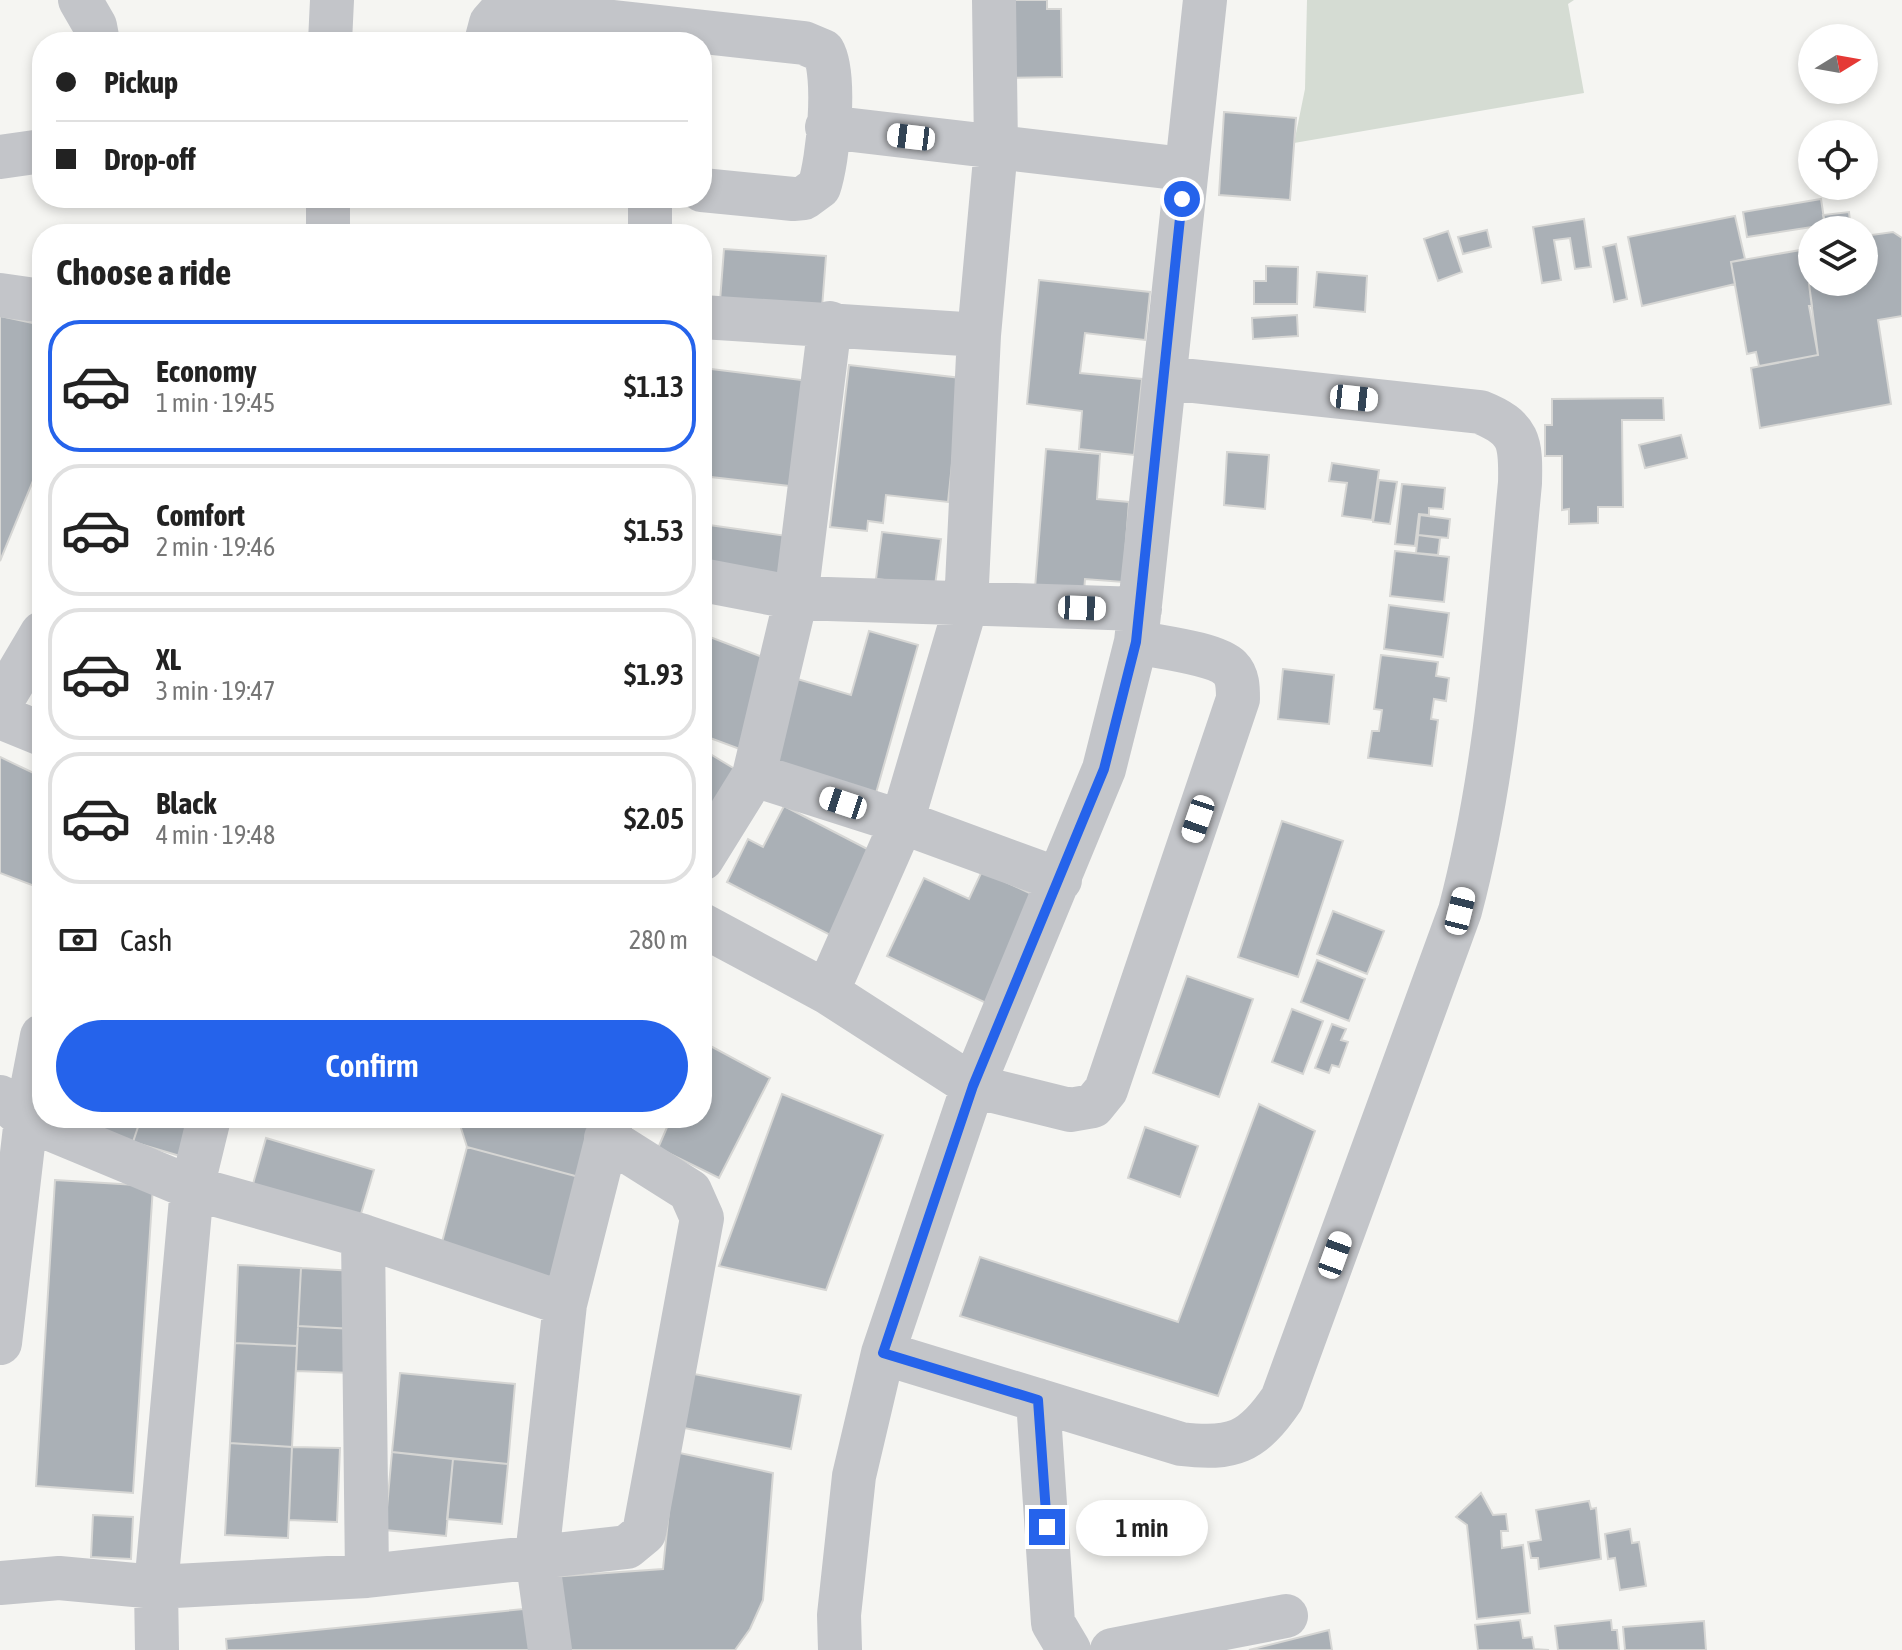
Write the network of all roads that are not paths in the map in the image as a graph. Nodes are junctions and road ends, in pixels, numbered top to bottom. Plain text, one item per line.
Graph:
1 (80, 0) edge
2 (332, 0) edge
3 (994, 0) edge
4 (1205, 0) edge
5 (661, 14) edge
6 (96, 32) edge
7 (330, 32) edge
8 (489, 32) edge
9 (827, 127) junction
10 (996, 148) junction
11 (32, 152) edge
12 (0, 157) edge
13 (1184, 169) junction
14 (712, 191) edge
15 (0, 295) edge
16 (32, 300) edge
17 (712, 317) edge
18 (830, 323) junction
19 (979, 335) junction
20 (1165, 378) junction
21 (712, 582) edge
22 (796, 598) junction
23 (966, 605) junction
24 (1138, 626) junction
25 (32, 650) edge
26 (0, 704) edge
27 (0, 717) edge
28 (32, 730) edge
29 (754, 775) junction
30 (902, 822) junction
31 (712, 843) edge
32 (1060, 880) junction
33 (712, 930) edge
34 (827, 992) junction
35 (32, 1061) edge
36 (973, 1086) junction
37 (13, 1108) edge
38 (32, 1116) edge
39 (58, 1128) edge
40 (207, 1128) edge
41 (609, 1128) edge
42 (192, 1188) junction
43 (363, 1236) junction
44 (565, 1304) junction
45 (0, 1343) edge
46 (883, 1353) junction
47 (1038, 1400) junction
48 (537, 1556) junction
49 (367, 1576) junction
50 (0, 1583) edge
51 (156, 1587) junction
52 (1286, 1616) dead end
53 (157, 1650) edge
54 (550, 1650) edge
55 (840, 1650) edge
56 (1069, 1650) edge
57 (1112, 1650) edge

1 - 6 street
2 - 7 street
3 - 10 street
4 - 13 street
5 - 8 street
5 - 9 street
9 - 10 street
9 - 14 street
10 - 13 street
10 - 19 street
11 - 12 street
13 - 20 street
15 - 16 street
17 - 18 street
18 - 19 street
18 - 22 street
19 - 23 street
20 - 24 street
20 - 47 street
21 - 22 street
22 - 23 street
22 - 29 street
23 - 24 street
23 - 30 street
24 - 32 street
24 - 36 street
25 - 26 street
27 - 28 street
29 - 30 street
29 - 31 street
30 - 32 street
30 - 34 street
32 - 36 street
33 - 34 street
34 - 36 street
35 - 37 street
36 - 46 street
37 - 38 street
37 - 45 street
39 - 42 street
40 - 42 street
41 - 44 street
41 - 48 street
42 - 43 street
42 - 51 street
43 - 44 street
43 - 49 street
44 - 48 street
46 - 47 street
46 - 55 street
47 - 56 street
48 - 49 street
48 - 54 street
49 - 51 street
50 - 51 street
51 - 53 street
52 - 57 street

